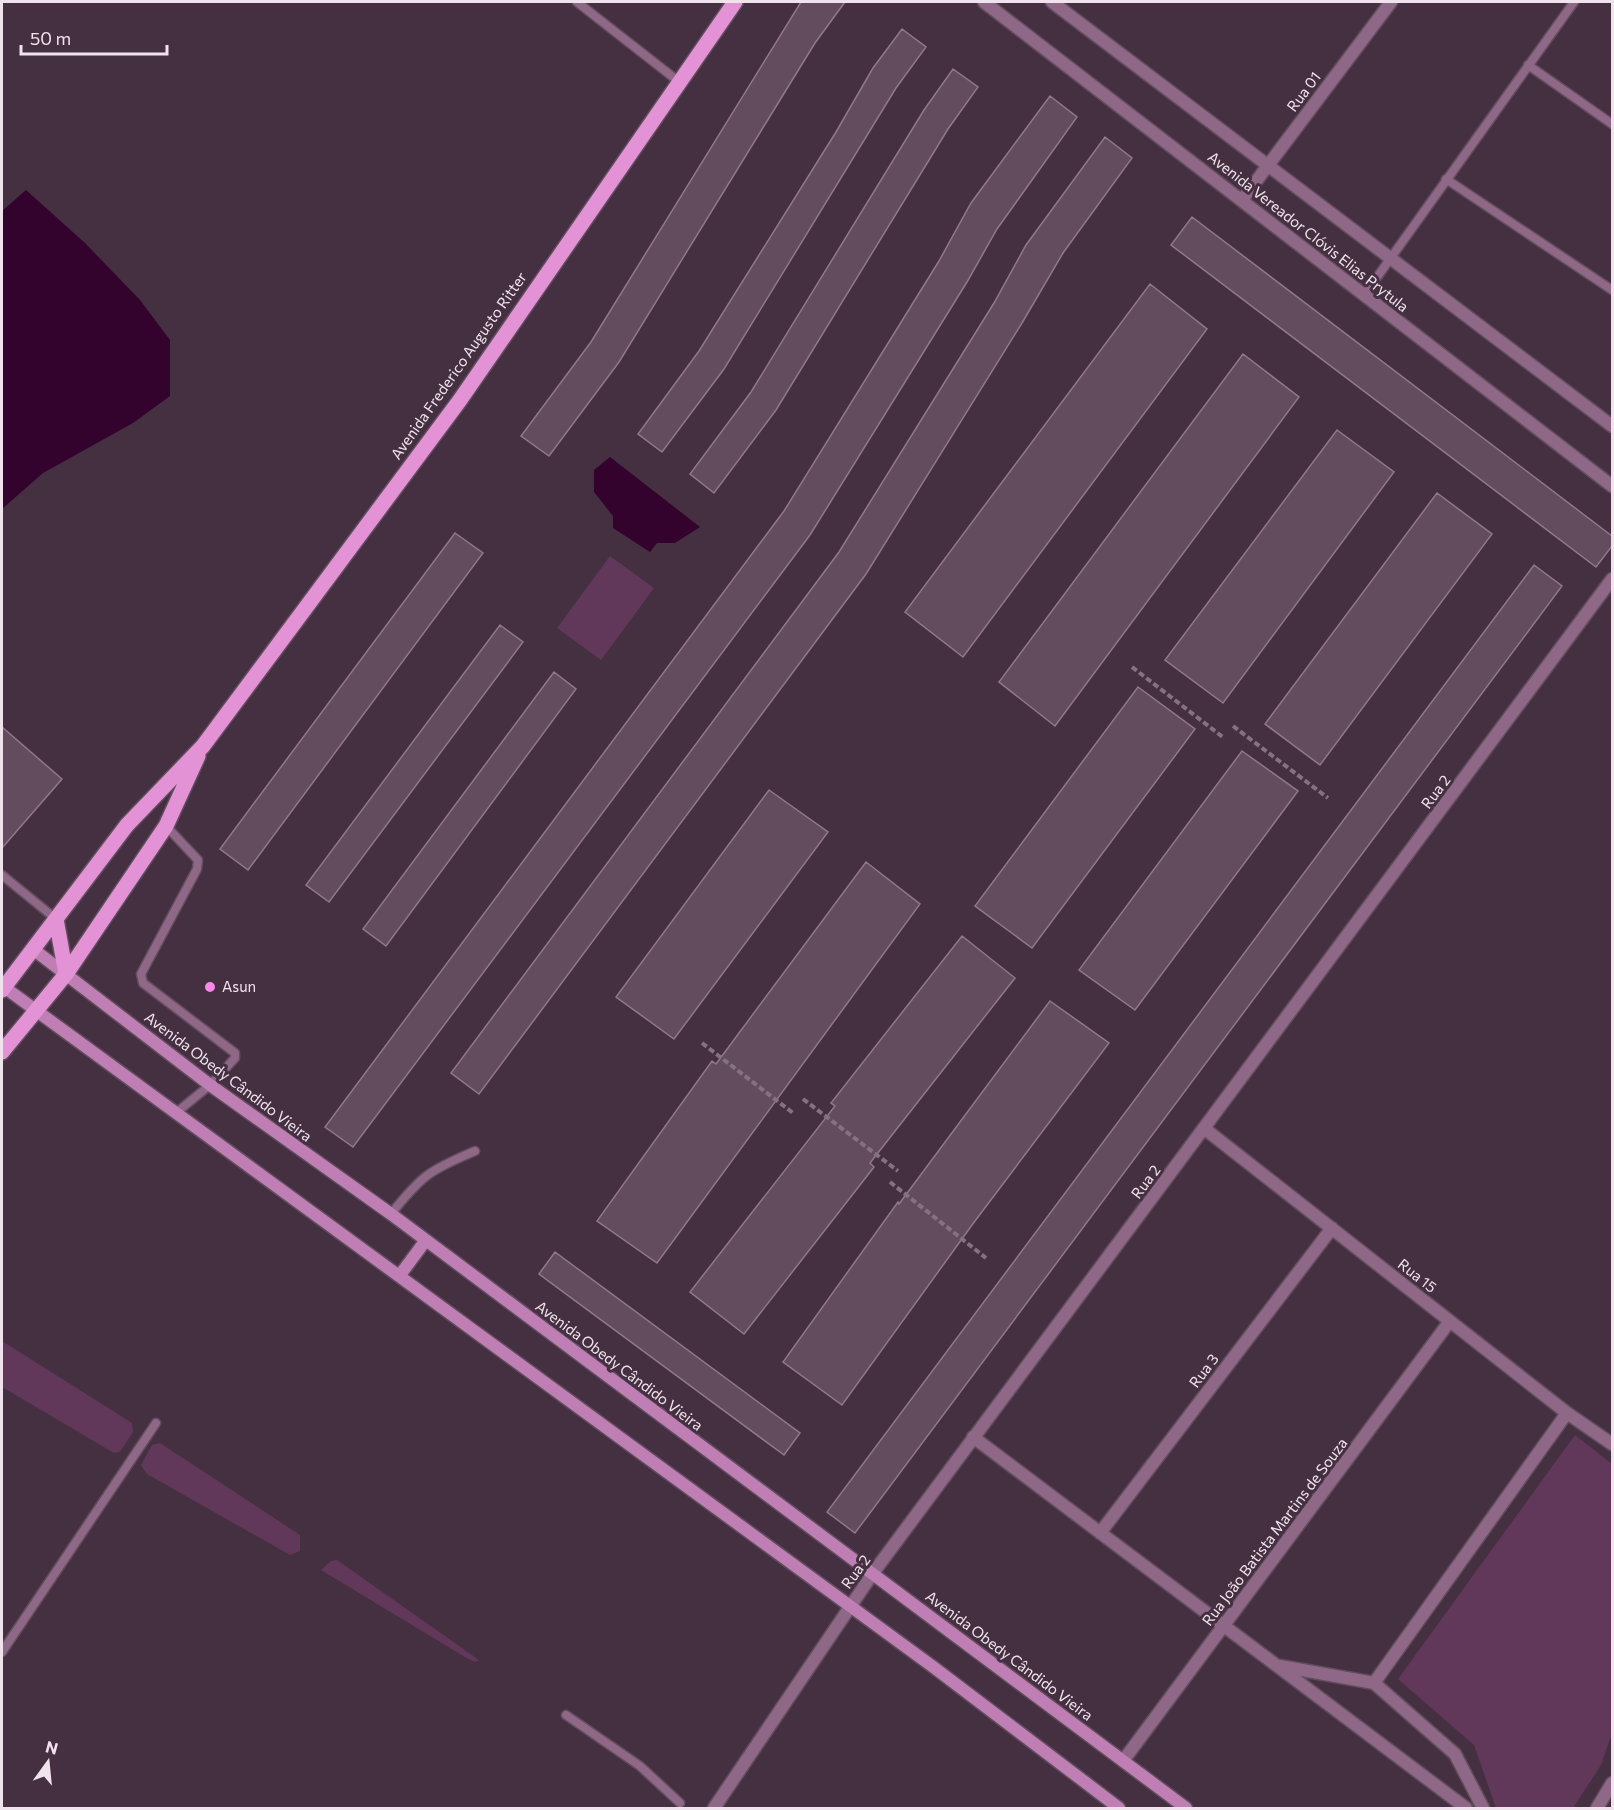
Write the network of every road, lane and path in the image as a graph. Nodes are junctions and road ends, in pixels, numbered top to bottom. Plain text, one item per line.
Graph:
1 (576, 2) edge
2 (735, 2) edge
3 (984, 2) edge
4 (1052, 2) edge
5 (1390, 2) edge
6 (1574, 2) edge
7 (1528, 65) junction
8 (678, 81) junction
9 (1612, 124) edge
10 (1268, 165) junction
11 (1446, 178) junction
12 (1242, 200) junction
13 (1390, 257) junction
14 (1612, 290) edge
15 (1365, 294) junction
16 (1612, 426) edge
17 (1612, 486) edge
18 (1612, 579) edge
19 (1132, 667) dead end
20 (1233, 726) dead end
21 (1224, 738) dead end
22 (203, 746) junction
23 (1328, 798) dead end
24 (166, 826) junction
25 (2, 875) edge
26 (56, 920) junction
27 (33, 949) junction
28 (66, 974) junction
29 (3, 989) edge
30 (37, 1011) junction
31 (702, 1043) dead end
32 (2, 1052) edge
33 (210, 1085) junction
34 (803, 1099) dead end
35 (177, 1112) junction
36 (793, 1113) dead end
37 (1205, 1129) junction
38 (475, 1151) dead end
39 (898, 1171) dead end
40 (890, 1182) dead end
41 (391, 1214) junction
42 (1332, 1228) junction
43 (426, 1240) junction
44 (986, 1258) dead end
45 (399, 1275) junction
46 (1450, 1321) junction
47 (1567, 1413) junction
48 (156, 1423) dead end
49 (973, 1437) junction
50 (1612, 1444) edge
51 (1100, 1533) junction
52 (873, 1574) junction
53 (849, 1607) junction
54 (1223, 1626) junction
55 (2, 1652) edge
56 (1276, 1665) junction
57 (1374, 1683) junction
58 (566, 1715) dead end
59 (1123, 1761) junction
60 (1612, 1783) edge
61 (680, 1803) dead end
62 (714, 1809) edge
63 (1119, 1809) edge
64 (1186, 1809) edge
65 (1466, 1809) edge
66 (1483, 1809) edge
67 (1597, 1809) edge

1 - 8 lane
2 - 8 main road, Avenida Frederico Augusto Ritter
3 - 12 street, Avenida Vereador Clóvis Elias Prytula
4 - 10 street, Avenida Vereador Clóvis Elias Prytula
5 - 10 street, Rua 01
6 - 7 lane
7 - 9 lane
7 - 11 lane
8 - 22 main road, Avenida Frederico Augusto Ritter
10 - 12 street, Rua 01
10 - 13 street, Avenida Vereador Clóvis Elias Prytula
11 - 13 lane
11 - 14 lane
12 - 15 street, Avenida Vereador Clóvis Elias Prytula
13 - 15 lane
13 - 16 street, Avenida Vereador Clóvis Elias Prytula
15 - 17 street, Avenida Vereador Clóvis Elias Prytula
18 - 37 street, Rua 2
19 - 21 path
20 - 23 path
22 - 24 main road, Avenida Frederico Augusto Ritter
22 - 26 main road, Avenida Frederico Augusto Ritter
24 - 28 main road, Avenida Frederico Augusto Ritter
24 - 33 lane
25 - 26 lane
26 - 27 main road, Avenida Frederico Augusto Ritter
26 - 28 main road
27 - 28 main road, Avenida Obedy Cândido Vieira
27 - 29 main road, Avenida Frederico Augusto Ritter
28 - 30 main road, Avenida Frederico Augusto Ritter
28 - 33 main road, Avenida Obedy Cândido Vieira
29 - 30 main road
30 - 32 main road, Avenida Frederico Augusto Ritter
30 - 35 main road
31 - 36 path
33 - 35 lane
33 - 41 main road, Avenida Obedy Cândido Vieira
34 - 39 path
35 - 45 main road
37 - 42 street, Rua 15
37 - 49 street, Rua 2
38 - 41 lane
40 - 44 path
41 - 43 main road, Avenida Obedy Cândido Vieira
42 - 46 street, Rua 15
42 - 51 street, Rua 3
43 - 45 main road
43 - 52 main road, Avenida Obedy Cândido Vieira
45 - 53 main road
46 - 47 street, Rua 15
46 - 54 street, Rua João Batista Martins de Souza
47 - 50 street, Rua 15
47 - 57 street
48 - 55 lane
49 - 51 street
49 - 52 street, Rua 2
51 - 54 street
52 - 53 street, Rua 2
52 - 59 main road, Avenida Obedy Cândido Vieira
53 - 62 street, Rua 2
53 - 63 main road
54 - 56 street
54 - 59 street, Rua João Batista Martins de Souza
56 - 57 street
56 - 65 street
57 - 66 street
58 - 61 lane
59 - 64 main road, Avenida Obedy Cândido Vieira
60 - 67 street

